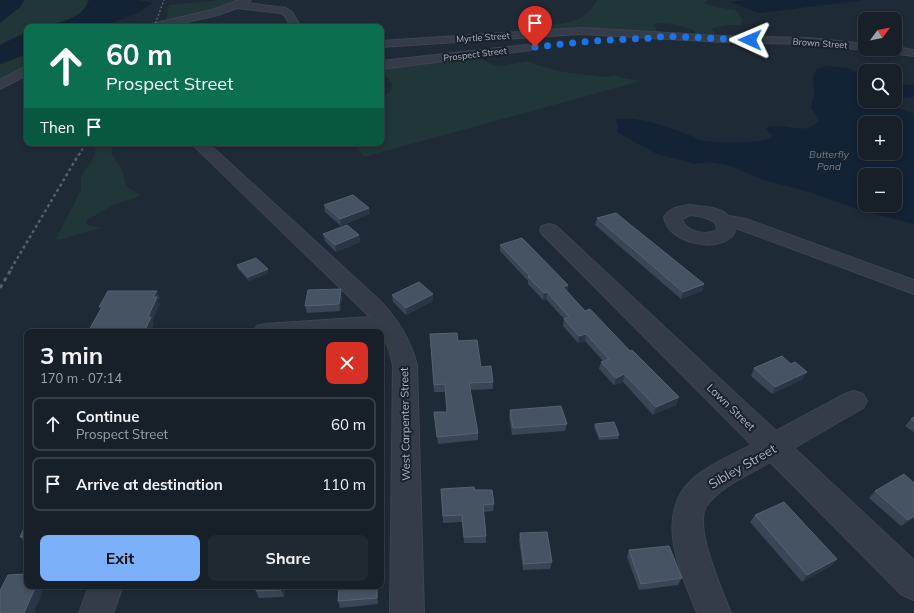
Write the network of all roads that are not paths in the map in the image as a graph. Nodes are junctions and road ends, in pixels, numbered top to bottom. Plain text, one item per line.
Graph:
1 (245, 0) edge
2 (235, 6) junction
3 (172, 24) edge
4 (294, 24) edge
5 (664, 36) junction
6 (776, 40) joint
7 (574, 42) dead end
8 (384, 44) edge
9 (858, 46) edge
10 (535, 47) dead end
11 (902, 52) edge
12 (914, 53) edge
13 (384, 65) edge
14 (24, 72) edge
15 (0, 85) edge
16 (202, 146) edge
17 (723, 220) dead end
18 (549, 230) dead end
19 (914, 287) edge
20 (386, 322) junction
21 (316, 329) edge
22 (854, 401) dead end
23 (773, 448) junction
24 (914, 583) edge
25 (105, 589) edge
26 (96, 613) edge
27 (407, 613) edge
28 (714, 613) edge

1 - 2 street
2 - 3 street
2 - 4 street
5 - 6 street, Myrtle Street
5 - 7 street
5 - 8 street, Myrtle Street
6 - 9 street, Brown Street
10 - 13 street, Prospect Street
11 - 12 street
14 - 15 street
16 - 20 street, West Carpenter Street
17 - 19 street
18 - 23 street, Lawn Street
20 - 21 street
20 - 27 street, West Carpenter Street
22 - 23 street, Sibley Street
23 - 24 street, Lawn Street
23 - 28 street, Sibley Street
25 - 26 street

